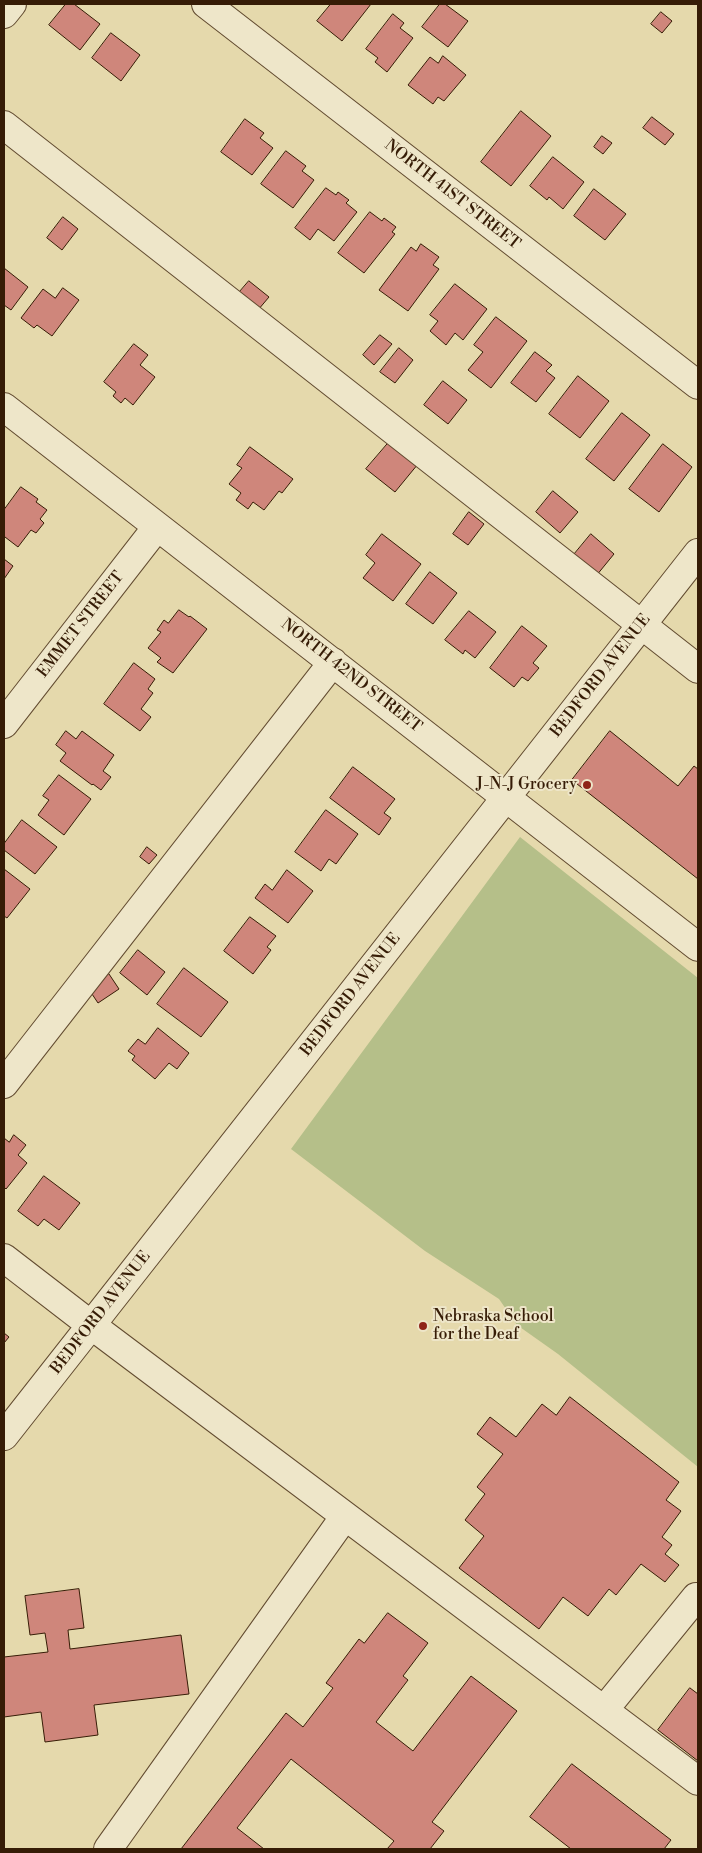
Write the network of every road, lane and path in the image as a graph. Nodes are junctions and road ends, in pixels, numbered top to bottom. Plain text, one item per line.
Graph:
1 (12, 4) edge
2 (206, 4) edge
3 (4, 14) edge
4 (4, 125) edge
5 (698, 385) edge
6 (4, 407) edge
7 (157, 526) junction
8 (698, 553) edge
9 (642, 625) junction
10 (333, 662) junction
11 (698, 669) edge
12 (4, 724) edge
13 (507, 796) junction
14 (698, 946) edge
15 (4, 1084) edge
16 (4, 1258) edge
17 (91, 1326) junction
18 (4, 1436) edge
19 (345, 1516) junction
20 (698, 1598) edge
21 (604, 1710) junction
22 (698, 1781) edge
23 (108, 1849) edge

1 - 3 street
2 - 5 street, NORTH 41ST STREET
4 - 9 street
6 - 7 street, NORTH 42ND STREET
7 - 10 street, NORTH 42ND STREET
7 - 12 street, EMMET STREET
8 - 9 street, BEDFORD AVENUE
9 - 11 street
9 - 13 street, BEDFORD AVENUE
10 - 13 street, NORTH 42ND STREET
10 - 15 street
13 - 14 street, NORTH 42ND STREET
13 - 17 street, BEDFORD AVENUE
16 - 17 street
17 - 18 street, BEDFORD AVENUE
17 - 19 street
19 - 21 street
19 - 23 street
20 - 21 street
21 - 22 street

